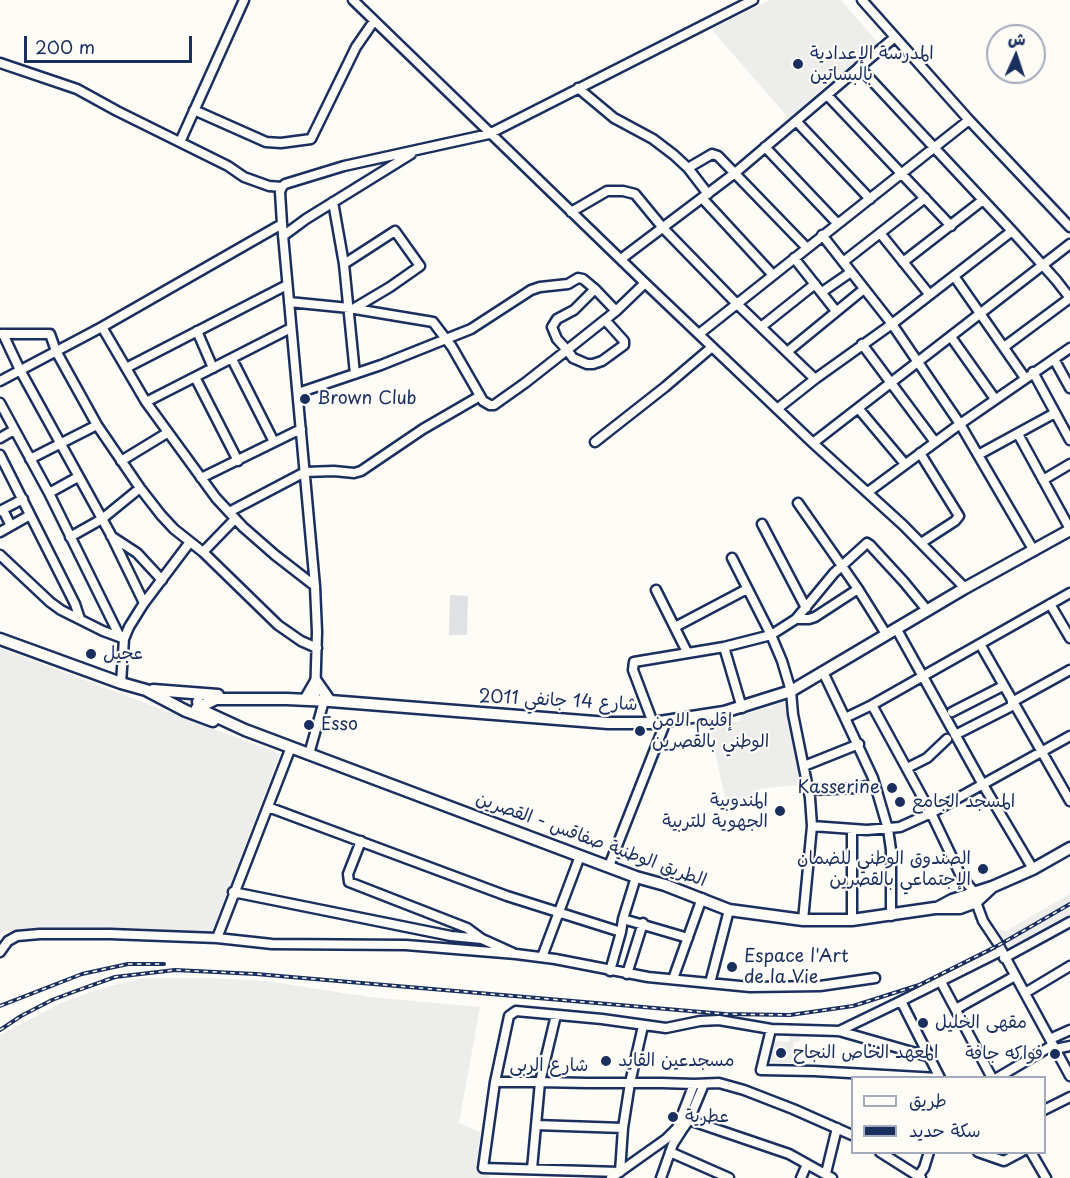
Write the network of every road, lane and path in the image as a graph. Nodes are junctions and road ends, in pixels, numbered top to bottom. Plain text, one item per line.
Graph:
1 (244, 0) edge
2 (353, 0) edge
3 (753, 0) edge
4 (862, 0) edge
5 (374, 21) junction
6 (895, 37) junction
7 (0, 63) edge
8 (859, 67) junction
9 (578, 88) junction
10 (827, 95) junction
11 (194, 110) junction
12 (969, 120) junction
13 (796, 121) junction
14 (489, 134) junction
15 (180, 142) junction
16 (765, 147) junction
17 (933, 149) junction
18 (416, 150) junction
19 (688, 168) junction
20 (735, 173) junction
21 (902, 174) junction
22 (282, 187) junction
23 (705, 196) junction
24 (925, 198) junction
25 (870, 199) junction
26 (983, 200) junction
27 (333, 202) junction
28 (571, 212) junction
29 (837, 223) junction
30 (282, 224) junction
31 (951, 226) junction
32 (1070, 227) edge
33 (663, 228) junction
34 (1012, 231) junction
35 (880, 233) junction
36 (822, 235) junction
37 (283, 236) junction
38 (1070, 244) edge
39 (807, 248) junction
40 (794, 258) junction
41 (621, 259) junction
42 (843, 262) junction
43 (903, 262) junction
44 (344, 264) junction
45 (1043, 266) junction
46 (851, 272) junction
47 (772, 275) junction
48 (954, 276) junction
49 (645, 283) junction
50 (815, 284) junction
51 (287, 285) junction
52 (595, 289) junction
53 (864, 289) junction
54 (822, 292) junction
55 (928, 294) junction
56 (1070, 298) edge
57 (289, 302) junction
58 (736, 303) junction
59 (351, 308) junction
60 (616, 311) junction
61 (836, 311) junction
62 (981, 314) junction
63 (606, 321) junction
64 (892, 324) junction
65 (102, 327) junction
66 (761, 327) junction
67 (291, 328) junction
68 (197, 331) junction
69 (699, 334) junction
70 (951, 337) junction
71 (2, 338) edge
72 (446, 339) junction
73 (862, 344) junction
74 (712, 347) junction
75 (1004, 347) junction
76 (1070, 348) edge
77 (567, 350) junction
78 (56, 351) junction
79 (787, 352) junction
80 (232, 359) junction
81 (1054, 359) junction
82 (917, 361) junction
83 (126, 368) junction
84 (213, 368) junction
85 (20, 370) junction
86 (355, 375) junction
87 (1029, 375) junction
88 (195, 377) junction
89 (815, 379) junction
90 (0, 381) edge
91 (890, 383) junction
92 (1070, 388) edge
93 (298, 393) junction
94 (480, 396) junction
95 (995, 399) junction
96 (146, 402) junction
97 (0, 403) edge
98 (858, 408) junction
99 (777, 409) junction
100 (1055, 413) junction
101 (960, 424) junction
102 (97, 425) junction
103 (301, 429) junction
104 (14, 430) junction
105 (167, 433) junction
106 (1017, 434) junction
107 (0, 438) edge
108 (1070, 440) edge
109 (274, 442) junction
110 (595, 442) dead end
111 (935, 442) junction
112 (813, 443) junction
113 (60, 444) junction
114 (920, 453) junction
115 (0, 454) edge
116 (978, 455) junction
117 (30, 459) junction
118 (121, 461) junction
119 (238, 461) junction
120 (905, 464) junction
121 (1069, 466) edge
122 (4, 472) edge
123 (304, 472) junction
124 (78, 477) junction
125 (201, 478) junction
126 (1043, 480) junction
127 (140, 488) junction
128 (868, 492) junction
129 (49, 493) junction
130 (23, 499) junction
131 (798, 503) dead end
132 (2, 511) edge
133 (30, 515) junction
134 (232, 515) junction
135 (102, 519) junction
136 (762, 524) dead end
137 (11, 525) junction
138 (1070, 530) edge
139 (0, 532) edge
140 (111, 536) junction
141 (70, 537) junction
142 (190, 542) junction
143 (921, 543) junction
144 (1034, 551) junction
145 (202, 552) junction
146 (0, 555) edge
147 (732, 558) dead end
148 (840, 566) junction
149 (162, 580) junction
150 (315, 586) junction
151 (965, 588) junction
152 (747, 589) junction
153 (858, 589) junction
154 (656, 590) dead end
155 (1070, 593) edge
156 (144, 603) junction
157 (1050, 604) junction
158 (806, 608) junction
159 (927, 610) junction
160 (80, 619) junction
161 (796, 619) junction
162 (675, 627) junction
163 (891, 631) junction
164 (771, 634) junction
165 (122, 638) junction
166 (1070, 638) edge
167 (0, 639) edge
168 (980, 644) junction
169 (724, 647) junction
170 (317, 648) junction
171 (687, 651) junction
172 (1070, 670) edge
173 (823, 672) junction
174 (922, 677) junction
175 (316, 681) junction
176 (121, 683) junction
177 (1004, 686) junction
178 (146, 690) junction
179 (791, 691) junction
180 (248, 699) junction
181 (319, 700) junction
182 (1013, 703) junction
183 (194, 704) junction
184 (872, 705) junction
185 (742, 708) junction
186 (952, 712) dead end
187 (846, 718) junction
188 (666, 721) junction
189 (653, 723) junction
190 (245, 730) junction
191 (1070, 736) edge
192 (951, 737) junction
193 (859, 744) junction
194 (291, 747) junction
195 (1041, 752) junction
196 (309, 754) junction
197 (804, 766) junction
198 (907, 768) junction
199 (982, 783) junction
200 (874, 784) junction
201 (809, 790) junction
202 (1070, 801) edge
203 (268, 807) junction
204 (931, 813) junction
205 (812, 826) junction
206 (888, 829) junction
207 (852, 830) junction
208 (360, 841) junction
209 (1070, 848) edge
210 (580, 856) junction
211 (609, 866) junction
212 (1033, 869) junction
213 (636, 877) junction
214 (233, 892) junction
215 (702, 898) junction
216 (970, 899) junction
217 (729, 910) junction
218 (558, 912) junction
219 (891, 916) junction
220 (623, 919) junction
221 (803, 920) junction
222 (852, 920) junction
223 (1070, 922) edge
224 (643, 923) junction
225 (621, 932) junction
226 (217, 938) junction
227 (688, 938) junction
228 (482, 939) junction
229 (0, 952) edge
230 (516, 954) junction
231 (1003, 954) junction
232 (542, 957) junction
233 (1070, 967) edge
234 (610, 970) junction
235 (627, 974) junction
236 (1015, 976) junction
237 (875, 978) dead end
238 (673, 980) junction
239 (941, 982) junction
240 (710, 983) junction
241 (1025, 993) junction
242 (901, 1001) junction
243 (956, 1010) junction
244 (556, 1015) junction
245 (643, 1026) junction
246 (771, 1029) junction
247 (1070, 1030) edge
248 (839, 1031) junction
249 (1053, 1045) junction
250 (1070, 1046) edge
251 (930, 1057) junction
252 (918, 1076) edge
253 (939, 1076) edge
254 (991, 1076) edge
255 (1000, 1076) edge
256 (1070, 1076) edge
257 (495, 1082) junction
258 (540, 1082) junction
259 (630, 1083) junction
260 (694, 1084) junction
261 (704, 1084) junction
262 (1070, 1097) edge
263 (1046, 1109) edge
264 (689, 1120) junction
265 (536, 1125) junction
266 (623, 1128) junction
267 (837, 1128) junction
268 (679, 1129) junction
269 (851, 1135) edge
270 (671, 1148) junction
271 (883, 1154) edge
272 (928, 1154) edge
273 (984, 1154) edge
274 (1017, 1154) edge
275 (1032, 1154) edge
276 (807, 1164) junction
277 (532, 1169) junction
278 (620, 1172) junction
279 (717, 1176) edge
280 (829, 1176) edge
281 (919, 1177) edge
282 (611, 1178) edge
283 (662, 1178) edge
284 (729, 1178) edge
285 (801, 1178) edge
286 (1046, 1178) edge

1 - 11 street
2 - 5 street
3 - 9 street
4 - 6 street
5 - 11 street
5 - 14 street
6 - 8 street
6 - 12 street
7 - 15 street
8 - 10 street
8 - 17 street
9 - 14 street
9 - 19 street
10 - 13 street
10 - 21 street
11 - 15 street
12 - 17 street
12 - 32 street
13 - 16 street
13 - 25 street
14 - 18 street
14 - 28 street
15 - 22 street
16 - 20 street
16 - 29 street
17 - 21 street
17 - 26 street
18 - 22 street
18 - 27 street
19 - 20 street
19 - 23 street
20 - 23 street
20 - 39 street
21 - 24 street
21 - 25 street
22 - 30 street
23 - 33 street
23 - 47 street
24 - 31 street
24 - 35 street
25 - 29 street
26 - 31 street
26 - 34 street
27 - 37 street
27 - 44 street
28 - 33 street
28 - 41 street
29 - 36 street
30 - 37 street
30 - 65 street
31 - 43 street
33 - 41 street
33 - 58 street
34 - 45 street
34 - 48 street
35 - 42 street
35 - 43 street
36 - 39 street
36 - 42 street
37 - 51 street
38 - 45 street
39 - 40 street
40 - 47 street
40 - 50 street
41 - 49 street
42 - 46 street
43 - 55 street
44 - 59 street
44 - 59 street
45 - 56 street
45 - 62 street
46 - 53 street
46 - 54 street
47 - 58 street
48 - 55 street
48 - 62 street
49 - 60 street
49 - 69 street
50 - 54 street
50 - 66 street
51 - 57 street
51 - 68 street
52 - 60 street
52 - 72 street
52 - 77 street
53 - 61 street
53 - 64 street
54 - 61 street
55 - 64 street
56 - 75 street
57 - 59 street
57 - 67 street
58 - 66 street
58 - 69 street
59 - 72 street
59 - 86 street
60 - 63 street
61 - 79 street
62 - 70 street
62 - 75 street
63 - 77 street
63 - 77 street
64 - 73 street
64 - 82 street
65 - 78 street
65 - 83 street
66 - 79 street
67 - 80 street
67 - 93 street
68 - 83 street
68 - 84 street
69 - 74 street
70 - 82 street
70 - 95 street
71 - 78 street
71 - 85 street
72 - 86 street
72 - 94 street
73 - 89 street
73 - 91 street
74 - 99 street
74 - 110 street
75 - 87 street
76 - 81 street
77 - 94 street
78 - 85 street
78 - 102 street
79 - 89 street
80 - 84 street
80 - 109 street
81 - 87 street
81 - 92 street
82 - 91 street
82 - 101 street
83 - 96 street
84 - 88 street
85 - 90 street
85 - 113 street
86 - 93 street
87 - 95 street
87 - 100 street
88 - 96 street
88 - 119 street
89 - 99 street
91 - 98 street
91 - 111 street
93 - 103 street
94 - 123 street
95 - 101 street
96 - 105 street
97 - 104 street
98 - 112 street
98 - 120 street
99 - 112 street
100 - 106 street
100 - 108 street
101 - 111 street
101 - 116 street
102 - 113 street
102 - 118 street
103 - 109 street
103 - 123 street
104 - 107 street
104 - 117 street
105 - 118 street
105 - 125 street
106 - 116 street
106 - 126 street
109 - 119 street
111 - 114 street
112 - 128 street
113 - 117 street
113 - 124 street
114 - 120 street
114 - 143 street
115 - 122 street
116 - 144 street
117 - 129 street
118 - 127 street
119 - 125 street
120 - 128 street
121 - 126 street
122 - 130 street
123 - 134 street
123 - 150 street
124 - 129 street
124 - 135 street
125 - 134 street
126 - 138 street
127 - 135 street
127 - 142 street
128 - 143 street
129 - 141 street
130 - 132 street
130 - 133 street
131 - 148 street
132 - 137 street
133 - 137 street
133 - 160 street
134 - 145 street
134 - 150 street
135 - 140 street
135 - 141 street
136 - 158 street
137 - 139 street
138 - 144 main road, شارع 14 جانفي 2011
140 - 149 street
140 - 156 street
141 - 165 street
142 - 145 street
142 - 149 street
143 - 151 street
144 - 151 main road, شارع 14 جانفي 2011
145 - 170 street
146 - 160 street
147 - 152 street
148 - 153 street
148 - 158 street
148 - 159 street
149 - 156 street
150 - 170 street
151 - 159 main road, شارع 14 جانفي 2011
152 - 162 street
152 - 164 street
153 - 161 street
153 - 163 street
154 - 162 street
155 - 157 street
156 - 165 street
157 - 166 street
157 - 168 street
158 - 161 street
159 - 163 main road, شارع 14 جانفي 2011
160 - 165 street
161 - 164 street
162 - 171 street
163 - 173 main road, شارع 14 جانفي 2011
163 - 174 street
164 - 169 street
164 - 179 street
165 - 176 street
167 - 176 main road, الطريق الوطنية صفاقس - القصرين
168 - 174 street
168 - 177 street
169 - 171 street
169 - 185 street
170 - 175 street
171 - 189 street
172 - 182 street
173 - 179 main road, شارع 14 جانفي 2011
173 - 187 street
174 - 184 street
174 - 192 street
175 - 181 main road
175 - 181 main road
176 - 178 main road, الطريق الوطنية صفاقس - القصرين
177 - 182 street
177 - 186 street
178 - 183 main road, شارع 14 جانفي 2011
178 - 183 main road, الطريق الوطنية صفاقس - القصرين
179 - 185 main road, شارع 14 جانفي 2011
179 - 197 street
180 - 181 main road, شارع 14 جانفي 2011
180 - 183 main road, شارع 14 جانفي 2011
180 - 183 main road, شارع 14 جانفي 2011
181 - 189 main road, شارع 14 جانفي 2011
181 - 196 street
182 - 192 street
182 - 195 street
183 - 190 main road, الطريق الوطنية صفاقس - القصرين
183 - 190 main road, الطريق الوطنية صفاقس - القصرين
184 - 187 street
184 - 198 street
185 - 188 main road, شارع 14 جانفي 2011
187 - 193 street
188 - 189 main road, شارع 14 جانفي 2011
188 - 211 street
190 - 194 main road, الطريق الوطنية صفاقس - القصرين
191 - 195 street
192 - 198 street
192 - 199 street
193 - 197 street
193 - 200 street
194 - 196 main road, الطريق الوطنية صفاقس - القصرين
194 - 203 street
195 - 199 street
195 - 202 street
196 - 210 main road, الطريق الوطنية صفاقس - القصرين
197 - 201 street
198 - 204 street
199 - 204 street
199 - 212 street
200 - 201 street
200 - 206 street
201 - 205 street
203 - 208 street
203 - 214 street
204 - 206 street
204 - 216 street
205 - 207 street
205 - 221 street
206 - 207 street
206 - 219 street
207 - 222 street
208 - 218 street
208 - 228 street
209 - 212 main road, الطريق الوطنية صفاقس - القصرين
210 - 211 main road, الطريق الوطنية صفاقس - القصرين
210 - 218 street
211 - 213 main road, الطريق الوطنية صفاقس - القصرين
212 - 216 main road, الطريق الوطنية صفاقس - القصرين
213 - 215 main road, الطريق الوطنية صفاقس - القصرين
213 - 220 street
214 - 226 street
214 - 228 street
215 - 217 main road, الطريق الوطنية صفاقس - القصرين
215 - 227 street
216 - 219 main road, الطريق الوطنية صفاقس - القصرين
216 - 231 street
217 - 221 main road, الطريق الوطنية صفاقس - القصرين
217 - 240 street
218 - 225 street
218 - 232 street
219 - 222 main road, الطريق الوطنية صفاقس - القصرين
220 - 224 street
220 - 225 street
221 - 222 main road, الطريق الوطنية صفاقس - القصرين
223 - 231 street
224 - 227 street
224 - 235 street
225 - 234 street
226 - 229 street
226 - 230 street
227 - 238 street
228 - 230 street
230 - 232 street
231 - 236 street
231 - 239 street
232 - 234 street
233 - 241 street
234 - 235 street
235 - 238 street
236 - 241 street
236 - 243 street
237 - 240 street
238 - 240 street
239 - 242 street
239 - 243 street
241 - 249 street
242 - 248 street
242 - 251 street
243 - 254 street
244 - 245 street
244 - 257 street
244 - 258 street
245 - 246 street
245 - 259 street
246 - 248 street
246 - 252 street
247 - 249 street
248 - 251 street
249 - 250 street
249 - 255 street
249 - 256 street
251 - 253 street
257 - 258 street, شارع الربى
257 - 277 street, شارع الربى
258 - 259 street, شارع الربى
258 - 265 street
259 - 260 street, شارع الربى
259 - 266 street
260 - 261 street, شارع الربى
260 - 268 street
261 - 264 street
261 - 267 street, شارع الربى
262 - 263 street
264 - 268 street
264 - 276 street
265 - 266 street
265 - 277 street
266 - 278 street
267 - 269 street, شارع الربى
267 - 280 street
268 - 270 street
268 - 278 street
270 - 279 street
270 - 283 street
271 - 281 street
272 - 281 street
273 - 274 street
275 - 286 street
276 - 280 street
276 - 285 street
277 - 278 street, شارع الربى
278 - 282 street
279 - 284 street

